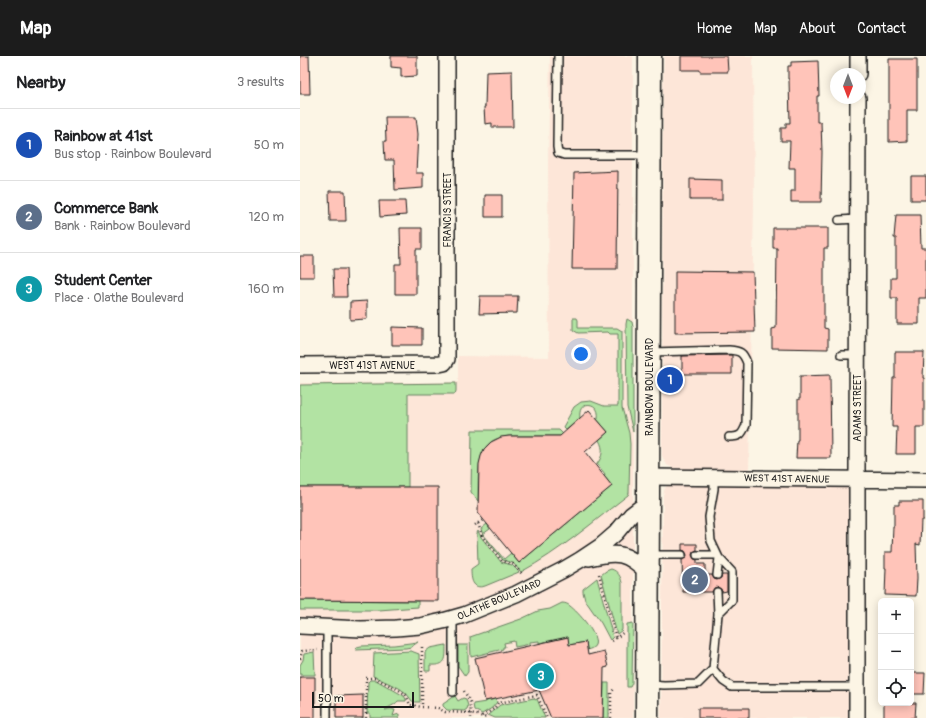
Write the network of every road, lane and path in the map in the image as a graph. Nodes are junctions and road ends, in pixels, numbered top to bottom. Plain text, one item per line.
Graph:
1 (447, 56) edge
2 (558, 56) edge
3 (650, 56) edge
4 (858, 56) edge
5 (858, 68) edge
6 (858, 104) edge
7 (650, 155) junction
8 (858, 219) junction
9 (839, 220) dead end
10 (649, 352) junction
11 (841, 355) dead end
12 (857, 355) junction
13 (444, 363) joint
14 (300, 365) edge
15 (729, 437) dead end
16 (648, 476) junction
17 (714, 477) junction
18 (857, 479) junction
19 (926, 480) edge
20 (648, 502) junction
21 (483, 520) dead end
22 (682, 555) dead end
23 (697, 555) dead end
24 (718, 557) junction
25 (580, 560) junction
26 (648, 564) junction
27 (522, 574) dead end
28 (599, 574) dead end
29 (717, 575) dead end
30 (717, 592) dead end
31 (718, 614) junction
32 (453, 618) junction
33 (300, 626) edge
34 (327, 627) junction
35 (624, 632) dead end
36 (616, 638) junction
37 (612, 641) dead end
38 (422, 647) dead end
39 (321, 650) dead end
40 (300, 659) edge
41 (713, 669) junction
42 (647, 683) junction
43 (857, 687) junction
44 (614, 689) dead end
45 (464, 691) dead end
46 (454, 692) dead end
47 (422, 707) junction
48 (471, 713) junction
49 (482, 716) junction
50 (327, 718) edge
51 (366, 718) edge
52 (471, 718) edge
53 (487, 718) edge
54 (547, 718) edge
55 (611, 718) edge
56 (647, 718) edge
57 (857, 718) edge

1 - 13 street, FRANCIS STREET
2 - 7 lane
3 - 7 main road, RAINBOW BOULEVARD
4 - 5 street
6 - 8 street, ADAMS STREET
7 - 10 main road, RAINBOW BOULEVARD
8 - 9 lane
8 - 12 street, ADAMS STREET
10 - 15 lane
10 - 16 main road, RAINBOW BOULEVARD
11 - 12 lane
12 - 18 street, ADAMS STREET
13 - 14 street, WEST 41ST AVENUE
16 - 17 street, WEST 41ST AVENUE
16 - 20 main road, RAINBOW BOULEVARD
17 - 18 street, WEST 41ST AVENUE
17 - 24 lane
18 - 19 street, WEST 41ST AVENUE
18 - 43 street, ADAMS STREET
20 - 25 street, OLATHE BOULEVARD
20 - 26 main road, RAINBOW BOULEVARD
21 - 27 path
22 - 26 lane
23 - 24 lane
24 - 29 lane
24 - 31 lane
25 - 26 street
25 - 32 street, OLATHE BOULEVARD
26 - 42 main road, RAINBOW BOULEVARD
28 - 36 path
30 - 31 lane
31 - 41 lane
32 - 34 street, OLATHE BOULEVARD
32 - 46 lane
33 - 34 street, OLATHE BOULEVARD
34 - 50 lane
35 - 36 path
36 - 37 path
38 - 47 path
39 - 40 path
41 - 42 lane
41 - 43 lane
42 - 56 main road, RAINBOW BOULEVARD
43 - 57 street, ADAMS STREET
44 - 55 path
45 - 48 path
47 - 48 path
47 - 51 path
48 - 49 path
48 - 52 path
49 - 53 path
49 - 54 path

